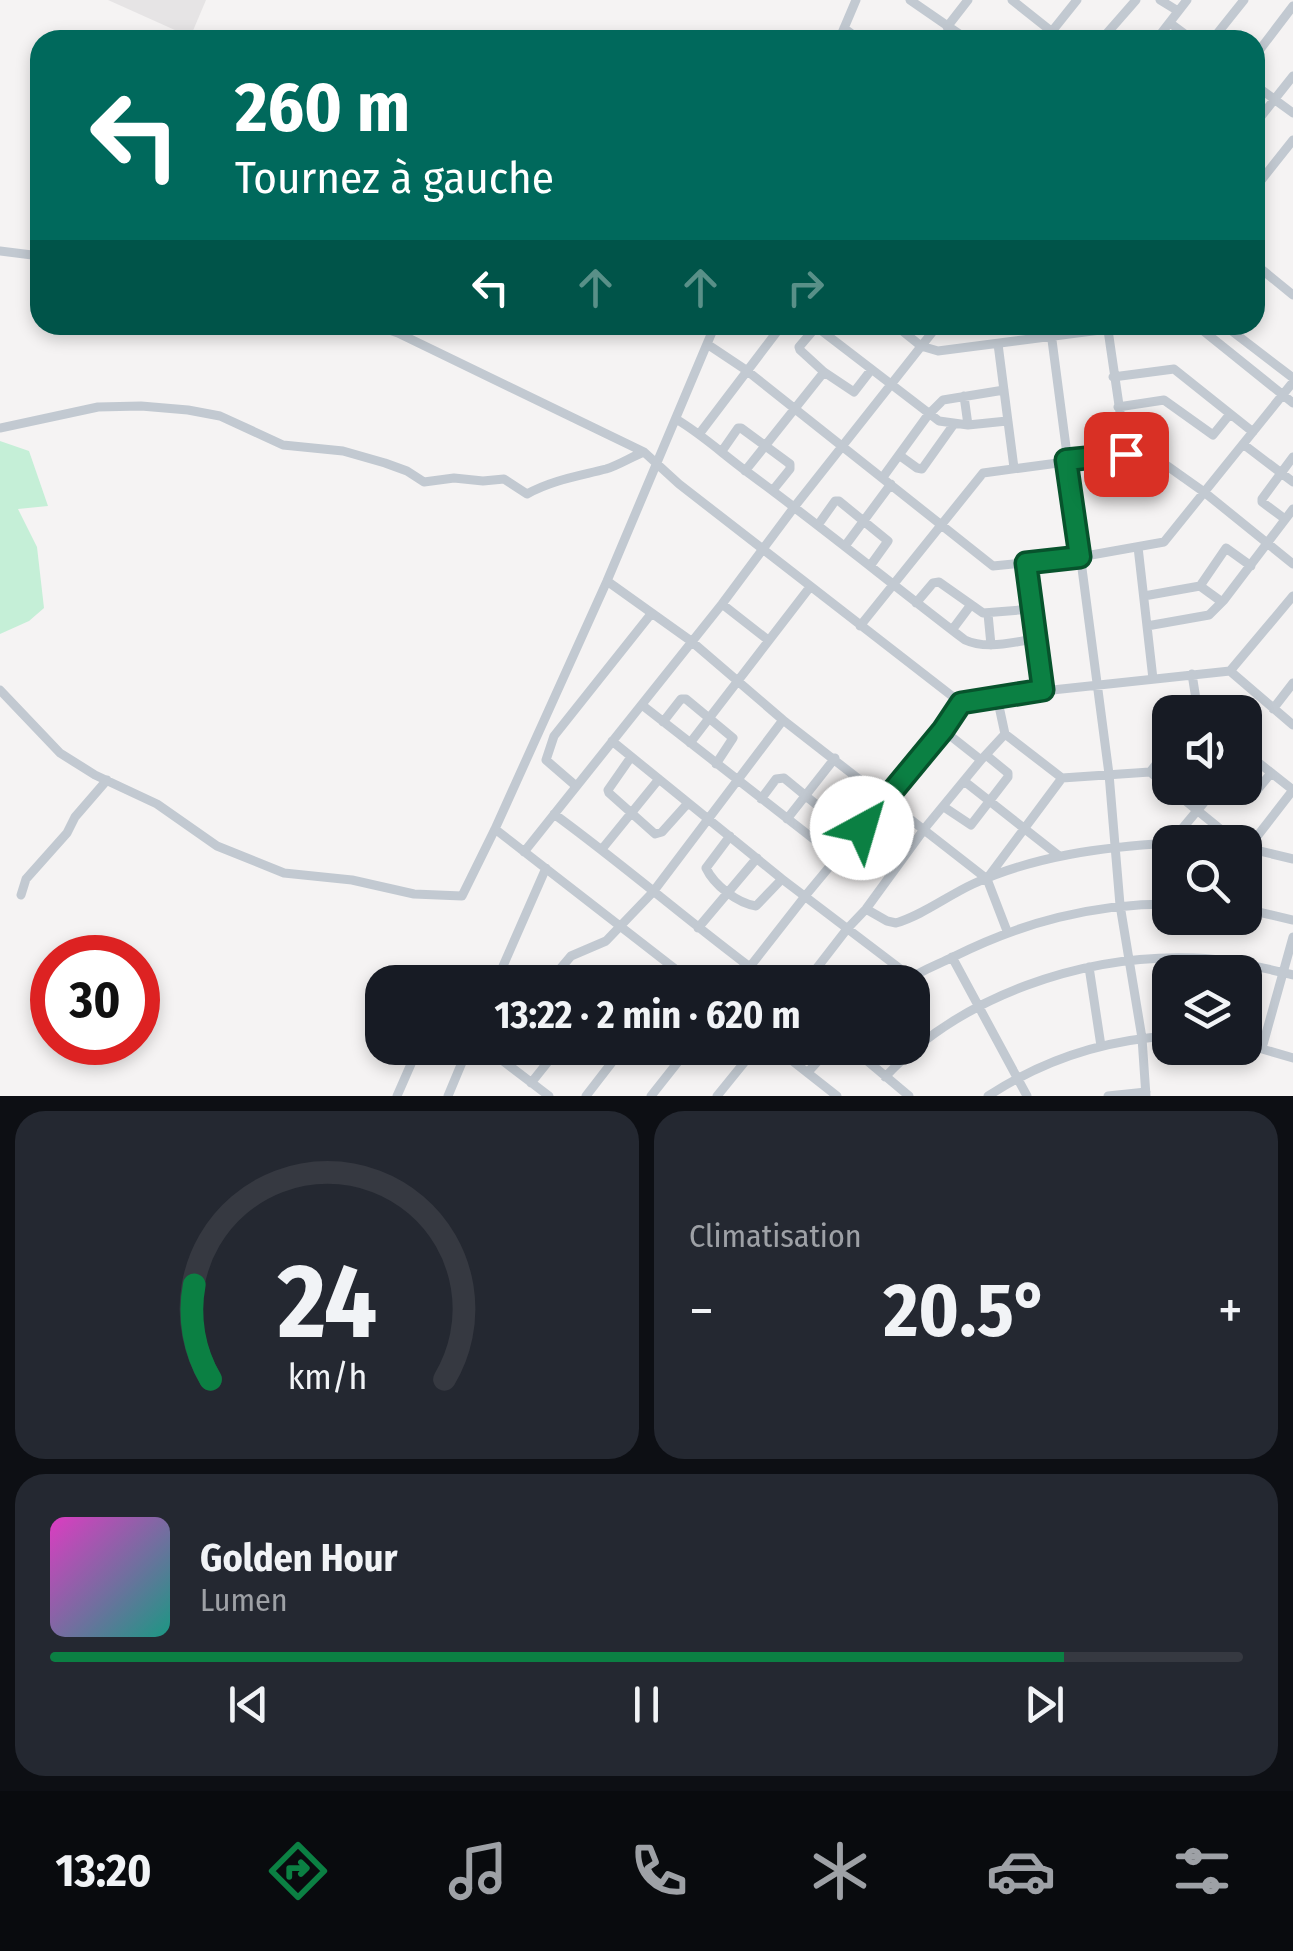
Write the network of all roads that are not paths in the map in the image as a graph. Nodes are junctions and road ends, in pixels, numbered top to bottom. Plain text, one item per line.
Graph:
1 (856, 0) edge
2 (910, 0) edge
3 (968, 0) edge
4 (1077, 0) edge
5 (1136, 0) edge
6 (1160, 0) edge
7 (1187, 0) edge
8 (1244, 0) edge
9 (1018, 2) edge
10 (1293, 6) edge
11 (1178, 12) junction
12 (1170, 23) junction
13 (947, 27) junction
14 (844, 28) joint
15 (847, 30) edge
16 (951, 30) edge
17 (1043, 30) edge
18 (1053, 30) edge
19 (1110, 30) edge
20 (1164, 30) edge
21 (1179, 30) edge
22 (1220, 30) edge
23 (1265, 43) edge
24 (1293, 76) edge
25 (1265, 92) edge
26 (1274, 99) junction
27 (1265, 111) edge
28 (1293, 113) edge
29 (1293, 140) edge
30 (1265, 175) edge
31 (0, 251) edge
32 (30, 255) edge
33 (1265, 272) edge
34 (1293, 295) edge
35 (402, 335) edge
36 (711, 335) edge
37 (774, 335) edge
38 (808, 335) edge
39 (826, 335) edge
40 (907, 335) edge
41 (930, 335) edge
42 (1067, 335) edge
43 (1109, 335) edge
44 (1208, 335) edge
45 (1237, 335) edge
46 (1051, 337) junction
47 (707, 344) junction
48 (998, 344) junction
49 (921, 346) junction
50 (746, 370) junction
51 (871, 370) junction
52 (824, 372) junction
53 (1114, 376) junction
54 (1293, 380) edge
55 (889, 384) junction
56 (1004, 390) junction
57 (1282, 395) junction
58 (964, 396) junction
59 (1293, 403) edge
60 (1118, 406) junction
61 (796, 409) junction
62 (1230, 414) junction
63 (928, 415) junction
64 (676, 419) junction
65 (1007, 421) junction
66 (954, 424) junction
67 (968, 425) junction
68 (0, 428) edge
69 (1253, 432) junction
70 (700, 433) junction
71 (1244, 444) junction
72 (766, 446) junction
73 (842, 446) junction
74 (722, 451) junction
75 (644, 452) junction
76 (1126, 454) junction
77 (898, 455) junction
78 (1293, 457) edge
79 (1066, 460) junction
80 (656, 464) junction
81 (1014, 468) junction
82 (746, 471) junction
83 (1280, 473) junction
84 (887, 481) junction
85 (1293, 482) edge
86 (773, 490) junction
87 (1204, 492) junction
88 (795, 506) junction
89 (1293, 509) edge
90 (1286, 519) junction
91 (862, 521) junction
92 (940, 524) junction
93 (818, 525) junction
94 (1267, 545) junction
95 (844, 546) junction
96 (1138, 547) junction
97 (762, 550) junction
98 (1080, 557) junction
99 (1026, 563) junction
100 (1293, 564) edge
101 (870, 566) junction
102 (1250, 566) junction
103 (607, 581) junction
104 (894, 585) junction
105 (1200, 586) junction
106 (810, 587) junction
107 (1144, 596) junction
108 (1293, 596) edge
109 (1222, 602) junction
110 (916, 603) junction
111 (722, 604) junction
112 (970, 606) junction
113 (1032, 609) junction
114 (651, 614) junction
115 (988, 614) junction
116 (860, 626) junction
117 (1147, 626) junction
118 (952, 630) junction
119 (1036, 639) junction
120 (768, 640) junction
121 (691, 641) junction
122 (991, 645) junction
123 (1230, 672) junction
124 (1192, 674) junction
125 (1153, 679) junction
126 (736, 681) junction
127 (1097, 684) junction
128 (1292, 685) edge
129 (0, 690) edge
130 (1043, 690) junction
131 (1195, 695) edge
132 (997, 696) junction
133 (961, 703) junction
134 (642, 705) junction
135 (1274, 709) junction
136 (708, 718) junction
137 (784, 720) junction
138 (663, 722) junction
139 (1293, 725) edge
140 (943, 730) junction
141 (1006, 734) junction
142 (612, 741) junction
143 (690, 743) junction
144 (532, 748) junction
145 (631, 757) junction
146 (835, 758) junction
147 (983, 758) junction
148 (546, 760) junction
149 (716, 764) junction
150 (1262, 766) edge
151 (1152, 770) edge
152 (1150, 772) junction
153 (1271, 773) junction
154 (1108, 774) junction
155 (658, 778) junction
156 (1062, 778) junction
157 (107, 780) junction
158 (737, 780) junction
159 (964, 781) junction
160 (1262, 784) edge
161 (576, 786) junction
162 (806, 795) junction
163 (886, 798) junction
164 (761, 799) junction
165 (990, 801) junction
166 (688, 803) junction
167 (1203, 805) edge
168 (944, 807) junction
169 (1197, 812) junction
170 (631, 813) junction
171 (554, 814) junction
172 (707, 818) junction
173 (787, 819) junction
174 (1186, 825) edge
175 (1213, 825) edge
176 (925, 828) junction
177 (1262, 828) edge
178 (495, 829) junction
179 (1026, 829) junction
180 (730, 836) junction
181 (814, 839) junction
182 (1152, 844) edge
183 (1114, 847) junction
184 (602, 849) junction
185 (524, 852) junction
186 (1262, 852) edge
187 (1058, 856) junction
188 (756, 858) junction
189 (838, 858) junction
190 (1293, 859) edge
191 (546, 868) junction
192 (782, 879) junction
193 (987, 879) junction
194 (652, 892) junction
195 (729, 893) junction
196 (20, 896) dead end
197 (806, 896) junction
198 (1152, 904) edge
199 (1120, 905) junction
200 (866, 909) junction
201 (1262, 914) edge
202 (1293, 920) edge
203 (620, 926) junction
204 (698, 928) junction
205 (847, 929) junction
206 (1007, 931) junction
207 (1293, 936) edge
208 (952, 957) junction
209 (1130, 961) junction
210 (503, 965) edge
211 (563, 965) edge
212 (670, 965) edge
213 (746, 965) edge
214 (752, 965) edge
215 (819, 965) edge
216 (890, 965) edge
217 (1090, 966) junction
218 (930, 968) edge
219 (1288, 974) edge
220 (979, 1008) junction
221 (1152, 1037) edge
222 (1142, 1038) junction
223 (1101, 1046) junction
224 (1262, 1048) joint
225 (1293, 1058) edge
226 (411, 1065) edge
227 (461, 1065) edge
228 (510, 1065) edge
229 (546, 1065) edge
230 (609, 1065) edge
231 (675, 1065) edge
232 (742, 1065) edge
233 (799, 1065) edge
234 (814, 1065) edge
235 (872, 1065) edge
236 (808, 1072) junction
237 (885, 1076) junction
238 (1016, 1078) junction
239 (532, 1083) junction
240 (1146, 1094) edge
241 (397, 1096) edge
242 (449, 1096) edge
243 (548, 1096) edge
244 (586, 1096) edge
245 (651, 1096) edge
246 (717, 1096) edge
247 (837, 1096) edge
248 (909, 1096) edge
249 (988, 1096) edge
250 (1027, 1096) edge
251 (1108, 1096) edge

1 - 14 street
2 - 13 street
3 - 13 street
4 - 18 street
5 - 19 street
6 - 11 street
7 - 11 street
8 - 22 street
9 - 17 street
10 - 23 street
11 - 12 street
12 - 20 street
12 - 21 street
13 - 16 street
14 - 15 street
24 - 26 street
25 - 26 street
26 - 27 street
26 - 28 street
29 - 30 street
31 - 32 street
33 - 34 street
35 - 75 street
36 - 47 street
37 - 50 street
38 - 52 street
39 - 51 street
40 - 49 street
41 - 49 street
42 - 46 street
43 - 53 street
44 - 57 street
45 - 54 street
46 - 48 street
46 - 79 street
47 - 50 street
47 - 64 street
48 - 49 street
48 - 56 street
49 - 55 street
50 - 61 street
50 - 70 street
51 - 52 street
51 - 55 street
52 - 61 street
53 - 60 street
53 - 62 street
54 - 57 street
55 - 63 street
55 - 73 street
56 - 58 street
56 - 65 street
57 - 59 street
57 - 69 street
58 - 63 street
58 - 67 street
60 - 62 street
60 - 76 street
61 - 72 street
61 - 73 street
62 - 69 street
63 - 66 street
63 - 77 street
64 - 70 street
64 - 80 street
65 - 67 street
65 - 81 street
66 - 67 street
66 - 77 street
68 - 75 street
69 - 71 street
70 - 74 street
71 - 83 street
71 - 87 street
72 - 74 street
72 - 82 street
72 - 86 street
73 - 84 street
73 - 88 street
74 - 82 street
75 - 80 street
76 - 79 street
76 - 87 street
77 - 84 street
78 - 83 street
79 - 81 street
79 - 98 street
80 - 97 street
80 - 103 street
81 - 92 street
82 - 86 street
83 - 85 street
83 - 90 street
84 - 91 street
84 - 92 street
86 - 88 street
87 - 94 street
87 - 96 street
88 - 93 street
88 - 97 street
89 - 90 street
90 - 94 street
91 - 93 street
91 - 95 street
91 - 101 street
92 - 99 street
92 - 104 street
93 - 95 street
94 - 100 street
94 - 102 street
95 - 101 street
96 - 98 street
96 - 107 street
97 - 106 street
97 - 111 street
98 - 99 street
98 - 127 street
99 - 113 street
101 - 104 street
102 - 105 street
102 - 109 street
103 - 114 street
103 - 144 street
104 - 110 street
104 - 116 street
105 - 107 street
105 - 109 street
106 - 116 street
106 - 120 street
107 - 117 street
108 - 123 street
109 - 117 street
110 - 112 street
110 - 118 street
111 - 120 street
111 - 121 street
112 - 115 street
112 - 118 street
113 - 115 street
113 - 119 street
114 - 121 street
114 - 148 street
115 - 122 street
116 - 133 street
117 - 125 street
118 - 122 street
119 - 122 street
119 - 130 street
120 - 126 street
121 - 126 street
121 - 134 street
123 - 124 street
123 - 135 street
124 - 125 street
124 - 131 street
125 - 127 street
126 - 136 street
126 - 137 street
127 - 130 street
127 - 154 street
128 - 135 street
129 - 157 street
130 - 132 street
132 - 133 street
132 - 141 street
133 - 140 street
134 - 138 street
134 - 142 street
135 - 139 street
136 - 138 street
136 - 143 street
136 - 149 street
137 - 146 street
137 - 158 street
138 - 143 street
140 - 147 street
140 - 163 street
141 - 147 street
141 - 156 street
142 - 145 street
142 - 161 street
143 - 149 street
144 - 148 street
144 - 178 street
145 - 155 street
145 - 170 street
146 - 162 street
146 - 163 street
147 - 159 street
147 - 165 street
148 - 161 street
149 - 158 street
150 - 153 street
151 - 152 street
152 - 154 street
152 - 169 street
153 - 160 street
153 - 177 street
154 - 156 street
154 - 183 street
155 - 166 street
155 - 170 street
156 - 179 street
157 - 178 street
157 - 196 street
158 - 164 street
158 - 172 street
159 - 165 street
159 - 168 street
161 - 171 street
162 - 164 street
162 - 173 street
162 - 181 street
163 - 176 street
163 - 189 street
164 - 173 street
165 - 168 street
165 - 179 street
166 - 170 street
166 - 172 street
167 - 169 street
168 - 176 street
169 - 174 street
169 - 175 street
170 - 184 street
171 - 184 street
171 - 185 street
172 - 180 street
172 - 194 street
173 - 181 street
176 - 193 street
176 - 200 street
178 - 185 street
179 - 187 street
179 - 193 street
180 - 188 street
180 - 195 street
181 - 189 street
182 - 183 street
183 - 187 street
183 - 199 street
184 - 194 street
185 - 191 street
186 - 190 street
187 - 193 street
188 - 192 street
188 - 195 street
189 - 197 street
191 - 203 street
191 - 210 street
192 - 195 street
192 - 197 street
193 - 200 street
193 - 206 street
194 - 203 street
194 - 204 street
195 - 204 street
197 - 205 street
197 - 214 street
198 - 199 street
199 - 206 street
199 - 209 street
200 - 205 street
201 - 202 street
203 - 211 street
203 - 212 street
204 - 213 street
205 - 215 street
205 - 216 street
206 - 208 street
207 - 219 street
208 - 218 street
208 - 220 street
209 - 217 street
209 - 219 street
209 - 222 street
217 - 220 street
217 - 223 street
219 - 224 street
220 - 237 street
220 - 238 street
221 - 222 street
222 - 223 street
222 - 240 street
223 - 238 street
224 - 225 street
226 - 241 street
227 - 242 street
228 - 239 street
229 - 239 street
230 - 244 street
231 - 245 street
232 - 246 street
233 - 236 street
234 - 236 street
235 - 237 street
236 - 247 street
237 - 248 street
238 - 249 street
238 - 250 street
239 - 243 street
240 - 251 street

